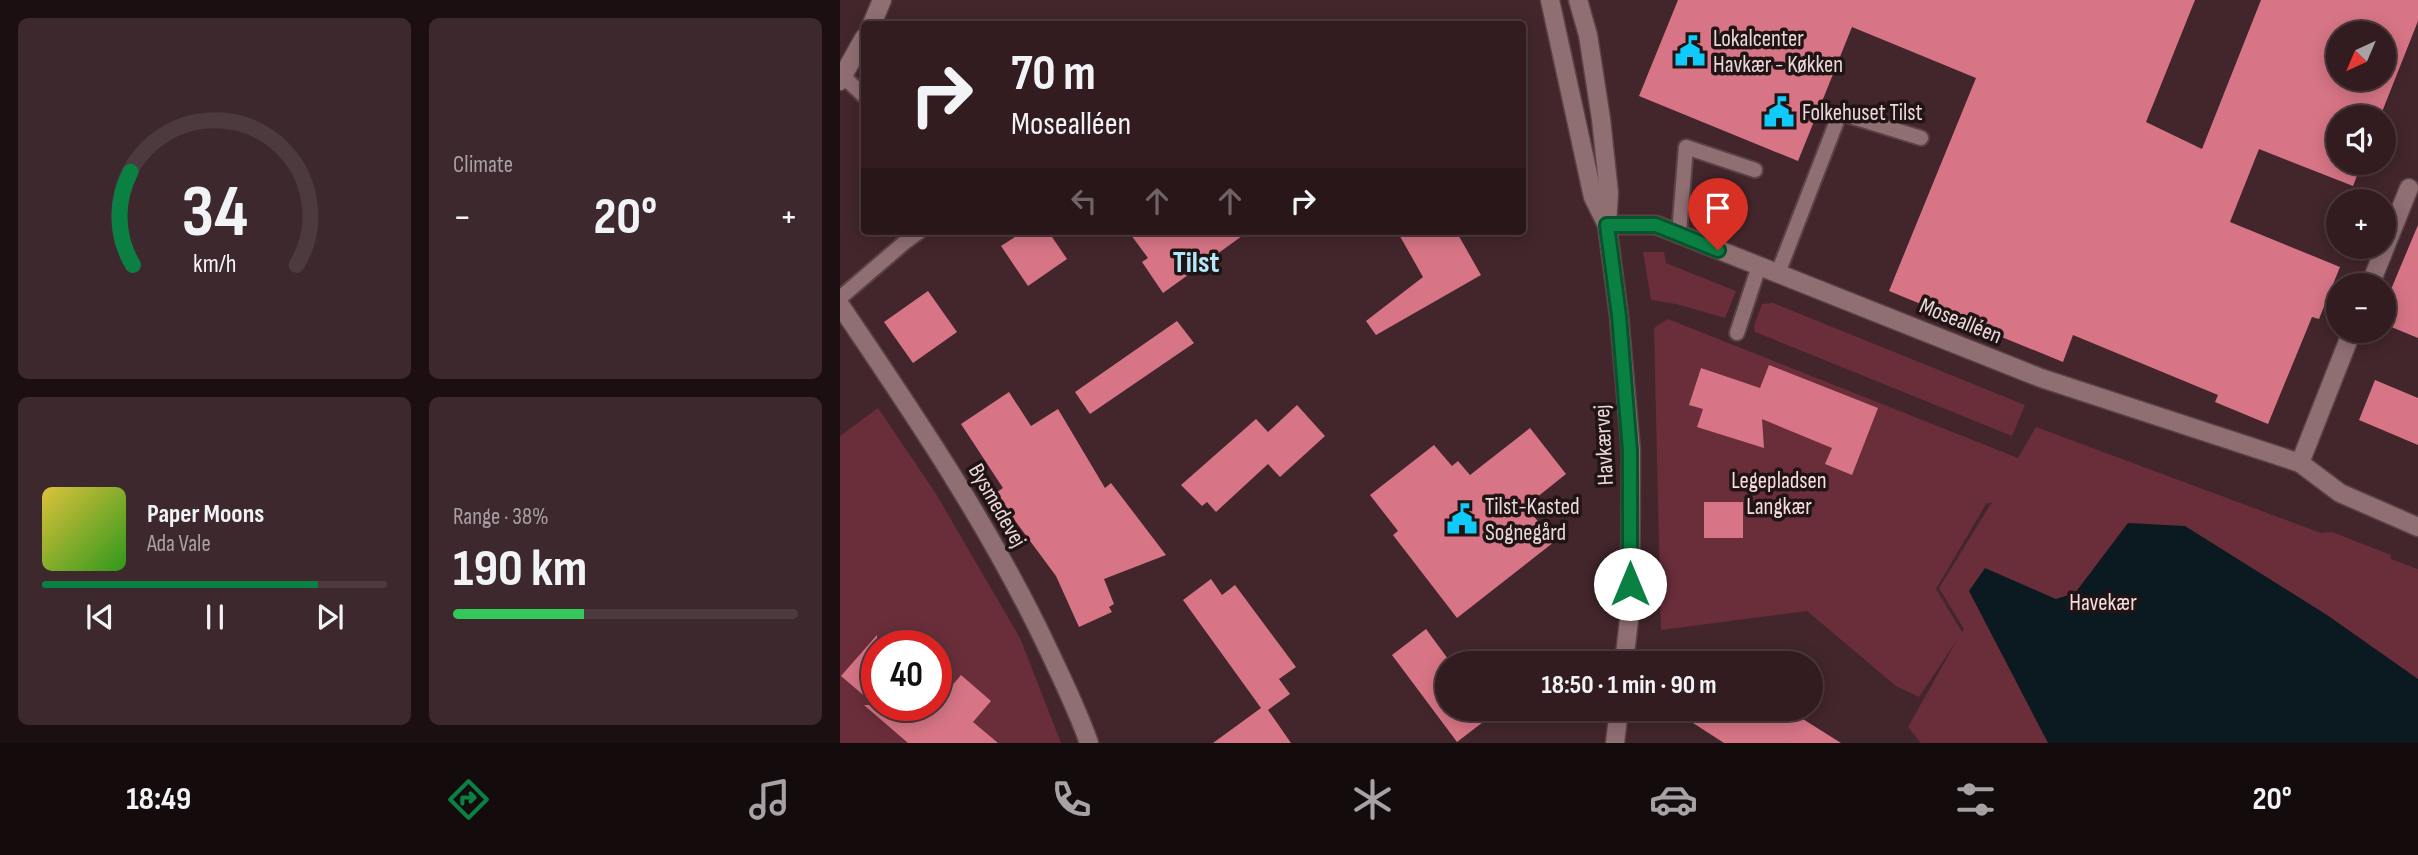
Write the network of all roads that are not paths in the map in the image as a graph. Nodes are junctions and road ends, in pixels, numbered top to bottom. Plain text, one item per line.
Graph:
1 (882, 0) edge
2 (1550, 0) edge
3 (1578, 0) edge
4 (873, 21) edge
5 (861, 43) edge
6 (842, 78) edge
7 (861, 94) edge
8 (1921, 138) dead end
9 (1755, 170) dead end
10 (2409, 188) dead end
11 (1607, 225) junction
12 (1679, 233) junction
13 (915, 235) edge
14 (1759, 266) junction
15 (1778, 273) junction
16 (2375, 273) edge
17 (840, 298) edge
18 (840, 306) edge
19 (1737, 333) dead end
20 (2347, 343) edge
21 (2300, 463) junction
22 (2418, 527) edge
23 (1625, 651) edge
24 (1618, 721) edge
25 (1089, 743) edge
26 (1615, 743) edge

1 - 4 street
2 - 11 street, Havkærvej
3 - 11 street, Havkærvej
5 - 6 street
6 - 7 lane
8 - 15 lane
9 - 12 lane
10 - 16 street
11 - 12 street, Mosealléen
11 - 23 street, Havkærvej
12 - 14 street, Mosealléen
13 - 17 lane
14 - 15 street, Mosealléen
14 - 19 lane
15 - 21 street, Mosealléen
18 - 25 street, Bysmedevej
20 - 21 street
21 - 22 street, Mosealléen
24 - 26 street

